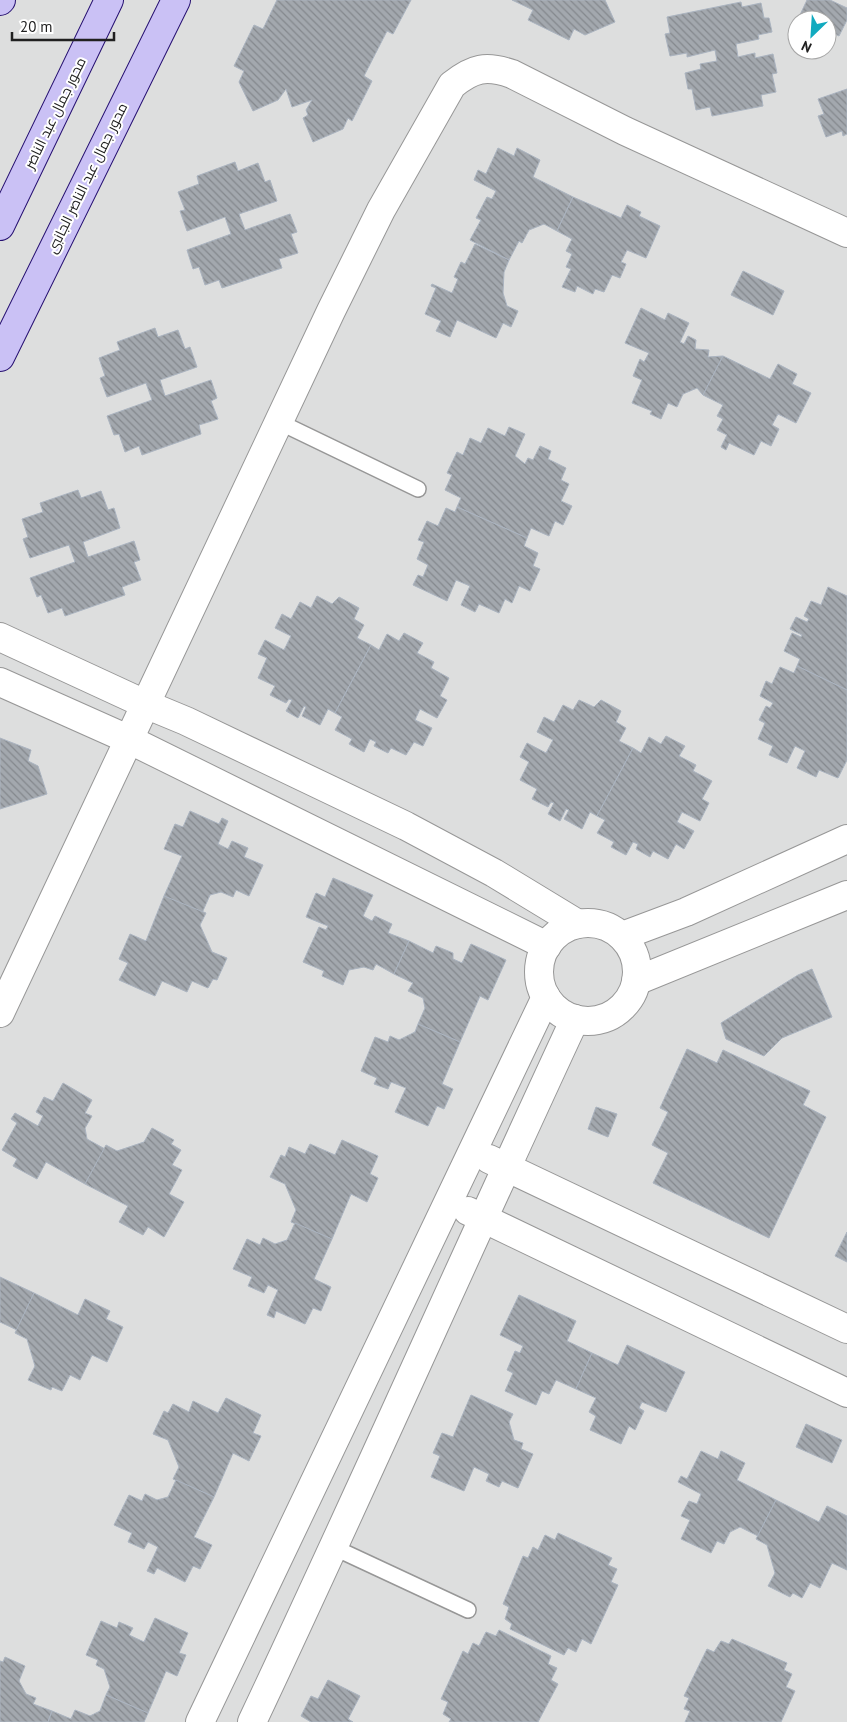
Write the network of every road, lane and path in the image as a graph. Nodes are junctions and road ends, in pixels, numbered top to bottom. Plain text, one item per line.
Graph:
1 (110, 0) edge
2 (176, 0) edge
3 (0, 226) edge
4 (847, 233) edge
5 (0, 357) edge
6 (278, 422) junction
7 (418, 490) dead end
8 (0, 637) edge
9 (0, 682) edge
10 (145, 704) junction
11 (130, 740) junction
12 (847, 839) edge
13 (847, 895) edge
14 (578, 924) junction
15 (622, 936) junction
16 (547, 946) junction
17 (636, 981) junction
18 (546, 997) junction
19 (0, 1013) edge
20 (575, 1019) junction
21 (473, 1152) junction
22 (506, 1166) junction
23 (448, 1202) junction
24 (483, 1218) junction
25 (847, 1329) edge
26 (847, 1393) edge
27 (335, 1548) junction
28 (468, 1610) dead end
29 (200, 1722) edge
30 (252, 1722) edge

1 - 3 street, محور جمال عبد الناصر
2 - 5 street, محور جمال عبد الناصر الجانبى
4 - 6 street
6 - 7 lane
6 - 10 street
8 - 10 street
9 - 11 street
10 - 11 street
10 - 14 street
11 - 16 street
11 - 19 street
12 - 15 street
13 - 17 street
14 - 15 street
14 - 16 street
15 - 17 street
16 - 18 street
17 - 20 street
18 - 20 street
18 - 21 street
20 - 22 street
21 - 22 street
21 - 23 street
22 - 24 street
22 - 25 street
23 - 24 street
23 - 29 street
24 - 26 street
24 - 27 street
27 - 28 lane
27 - 30 street

